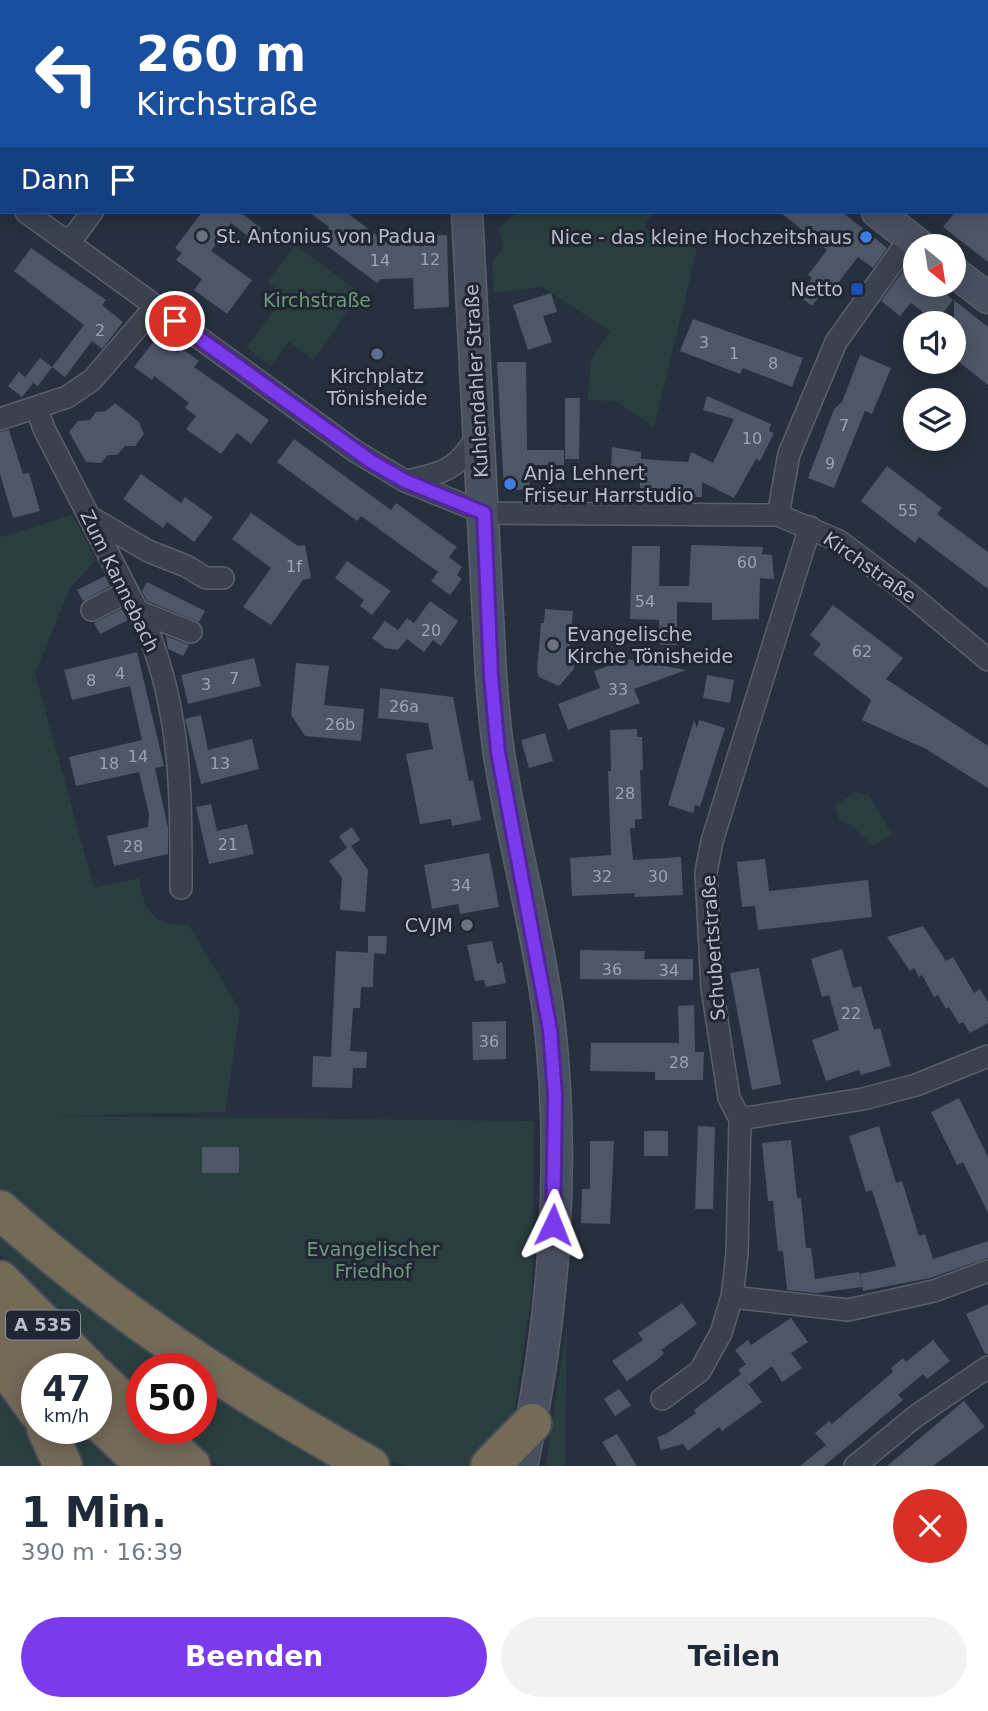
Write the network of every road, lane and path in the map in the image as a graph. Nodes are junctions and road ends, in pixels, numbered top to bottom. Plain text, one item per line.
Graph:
1 (29, 214) edge
2 (91, 214) edge
3 (467, 214) edge
4 (880, 214) edge
5 (906, 234) edge
6 (69, 243) junction
7 (903, 258) edge
8 (966, 281) edge
9 (988, 298) edge
10 (155, 306) junction
11 (37, 408) junction
12 (0, 419) edge
13 (479, 433) junction
14 (405, 481) junction
15 (484, 513) junction
16 (778, 514) junction
17 (90, 517) junction
18 (810, 527) junction
19 (223, 578) dead end
20 (127, 592) junction
21 (92, 610) dead end
22 (137, 611) junction
23 (191, 632) dead end
24 (988, 660) edge
25 (181, 888) dead end
26 (988, 1056) edge
27 (740, 1119) junction
28 (0, 1210) edge
29 (988, 1271) edge
30 (0, 1280) edge
31 (732, 1297) junction
32 (0, 1322) edge
33 (31, 1353) edge
34 (73, 1353) edge
35 (0, 1359) edge
36 (988, 1367) edge
37 (21, 1389) edge
38 (112, 1391) edge
39 (662, 1399) dead end
40 (126, 1405) edge
41 (532, 1423) junction
42 (112, 1433) edge
43 (54, 1444) edge
44 (167, 1444) edge
45 (64, 1466) edge
46 (146, 1466) edge
47 (191, 1466) edge
48 (370, 1466) edge
49 (490, 1466) edge
50 (522, 1466) edge
51 (855, 1466) edge

1 - 6 street, Kirchstraße
2 - 6 street
3 - 13 main road, Kuhlendahler Straße
4 - 5 main road
6 - 10 street, Kirchstraße
7 - 16 street
8 - 9 main road
10 - 11 street
10 - 14 street, Kirchstraße
11 - 12 street
11 - 17 street, Zum Kannebach
13 - 14 street
13 - 15 main road, Kuhlendahler Straße
14 - 15 street, Kirchstraße
15 - 16 street, Kirchstraße
15 - 41 main road, Kuhlendahler Straße
16 - 18 street, Kirchstraße
17 - 19 street
17 - 20 street, Zum Kannebach
18 - 24 street, Kirchstraße
18 - 27 street, Schubertstraße
20 - 21 street
20 - 22 street, Zum Kannebach
22 - 23 street
22 - 25 street, Zum Kannebach
26 - 27 street
27 - 31 street, Schubertstraße
28 - 48 highway
29 - 31 street
30 - 34 highway, A 535
31 - 39 street, Schubertstraße
32 - 33 highway, A 535
35 - 37 highway
36 - 51 street
38 - 40 highway
41 - 49 highway
41 - 50 main road, Kuhlendahler Straße
42 - 46 highway
43 - 45 highway
44 - 47 highway

